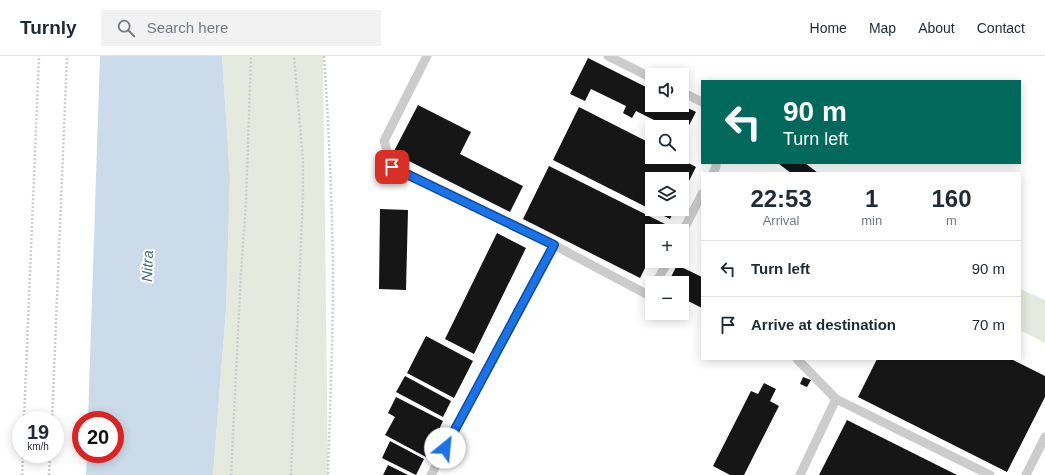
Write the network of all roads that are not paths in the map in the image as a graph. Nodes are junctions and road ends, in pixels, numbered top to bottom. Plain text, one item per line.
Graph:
1 (427, 56) edge
2 (608, 56) edge
3 (645, 74) edge
4 (689, 96) edge
5 (701, 102) edge
6 (701, 196) edge
7 (687, 224) edge
8 (554, 245) junction
9 (645, 293) edge
10 (798, 360) edge
11 (836, 399) junction
12 (1045, 437) edge
13 (430, 475) edge
14 (800, 475) edge
15 (990, 475) edge
16 (1026, 475) edge

1 - 8 lane
2 - 3 lane
4 - 5 lane
6 - 7 lane
8 - 9 lane
8 - 13 lane
10 - 11 lane
11 - 14 lane
11 - 15 lane
12 - 16 lane

